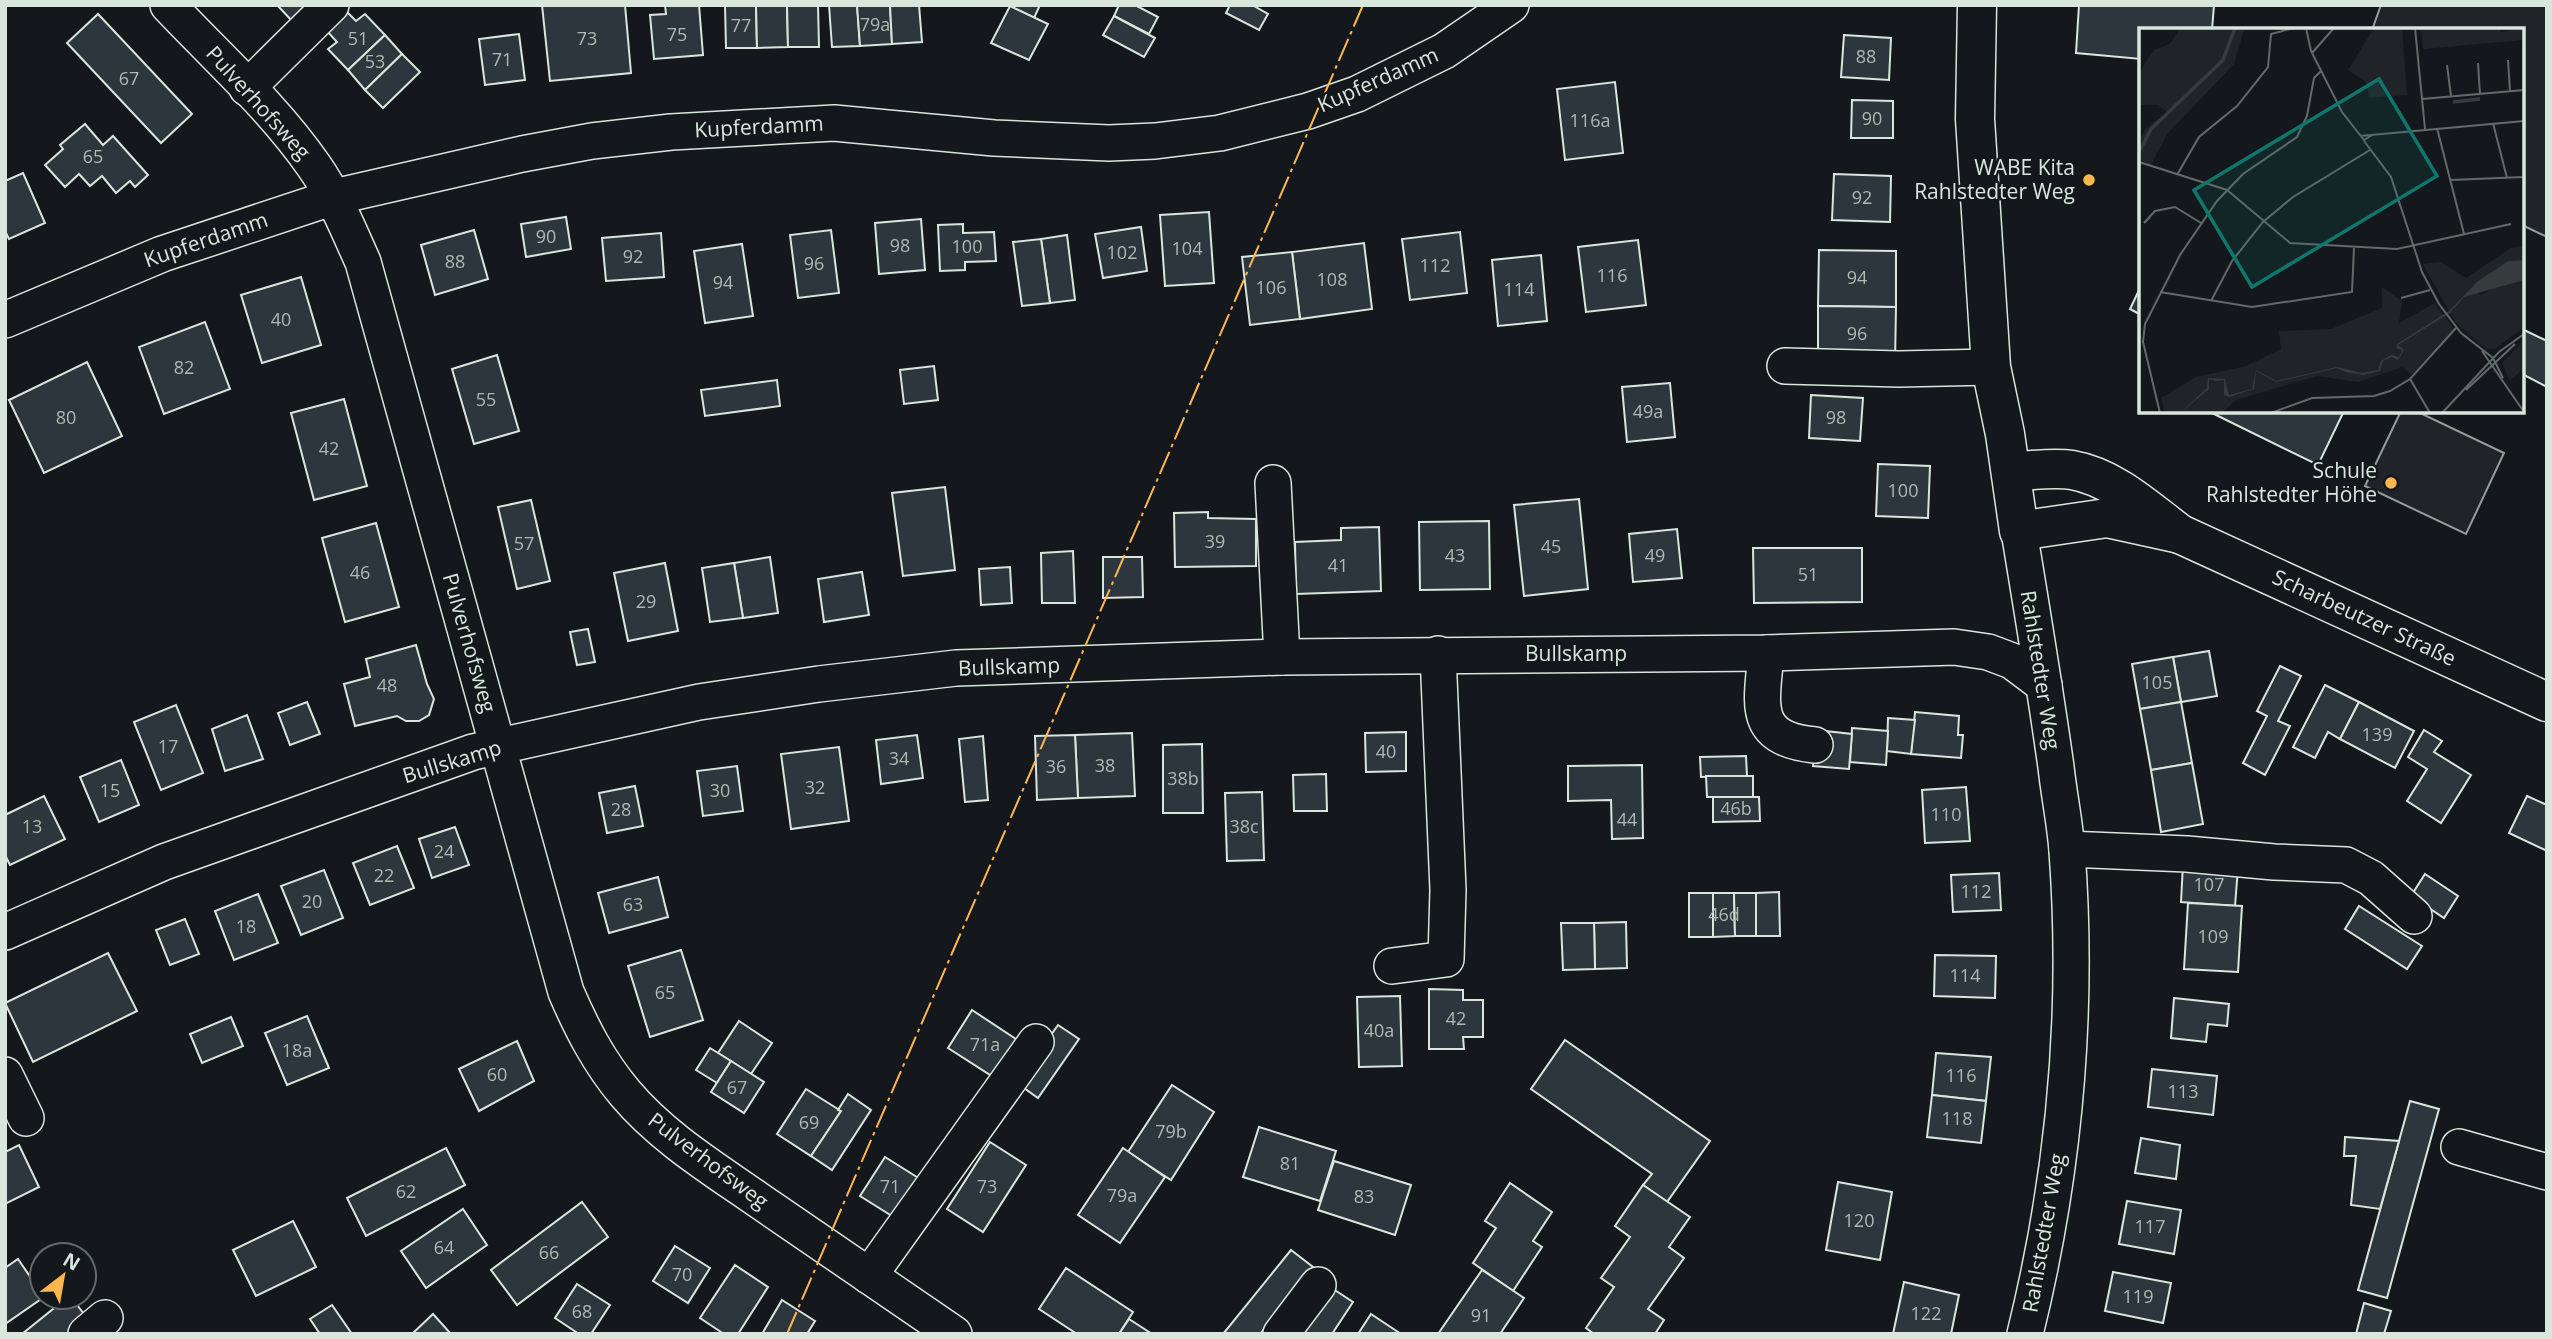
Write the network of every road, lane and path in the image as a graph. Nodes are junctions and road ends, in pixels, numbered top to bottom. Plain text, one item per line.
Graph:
1 (168, 5) edge
2 (331, 5) edge
3 (1511, 5) edge
4 (1978, 5) edge
5 (247, 88) junction
6 (334, 197) junction
7 (5, 320) edge
8 (1785, 366) dead end
9 (1991, 367) junction
10 (2011, 471) junction
11 (1273, 482) dead end
12 (2019, 531) junction
13 (2180, 534) junction
14 (1766, 653) junction
15 (1438, 654) junction
16 (1282, 657) junction
17 (2045, 685) junction
18 (2547, 702) edge
19 (1815, 745) dead end
20 (498, 746) junction
21 (2067, 849) junction
22 (2414, 916) dead end
23 (5, 932) edge
24 (1392, 965) dead end
25 (1036, 1042) dead end
26 (5, 1075) edge
27 (26, 1118) dead end
28 (2459, 1147) dead end
29 (2547, 1172) edge
30 (869, 1276) junction
31 (1318, 1285) dead end
32 (954, 1334) edge
33 (1280, 1334) edge
34 (2025, 1334) edge

1 - 5 street, Pulverhofsweg
2 - 5 street
3 - 6 street, Kupferdamm
4 - 9 main road, Rahlstedter Weg
5 - 6 street, Pulverhofsweg
6 - 7 street, Kupferdamm
6 - 20 street, Pulverhofsweg
8 - 9 street
9 - 10 main road, Rahlstedter Weg
10 - 12 main road, Rahlstedter Weg
10 - 13 main road, Scharbeutzer Straße
11 - 16 street
12 - 13 main road, Scharbeutzer Straße
12 - 17 street, Rahlstedter Weg
13 - 18 main road, Scharbeutzer Straße
14 - 15 street, Bullskamp
14 - 17 street, Bullskamp
14 - 19 street
15 - 16 street, Bullskamp
15 - 24 street
16 - 20 street, Bullskamp
17 - 21 street, Rahlstedter Weg
20 - 23 street, Bullskamp
20 - 30 street, Pulverhofsweg
21 - 22 street
21 - 34 street, Rahlstedter Weg
25 - 30 street
26 - 27 street
28 - 29 street
30 - 32 street, Pulverhofsweg
31 - 33 street

